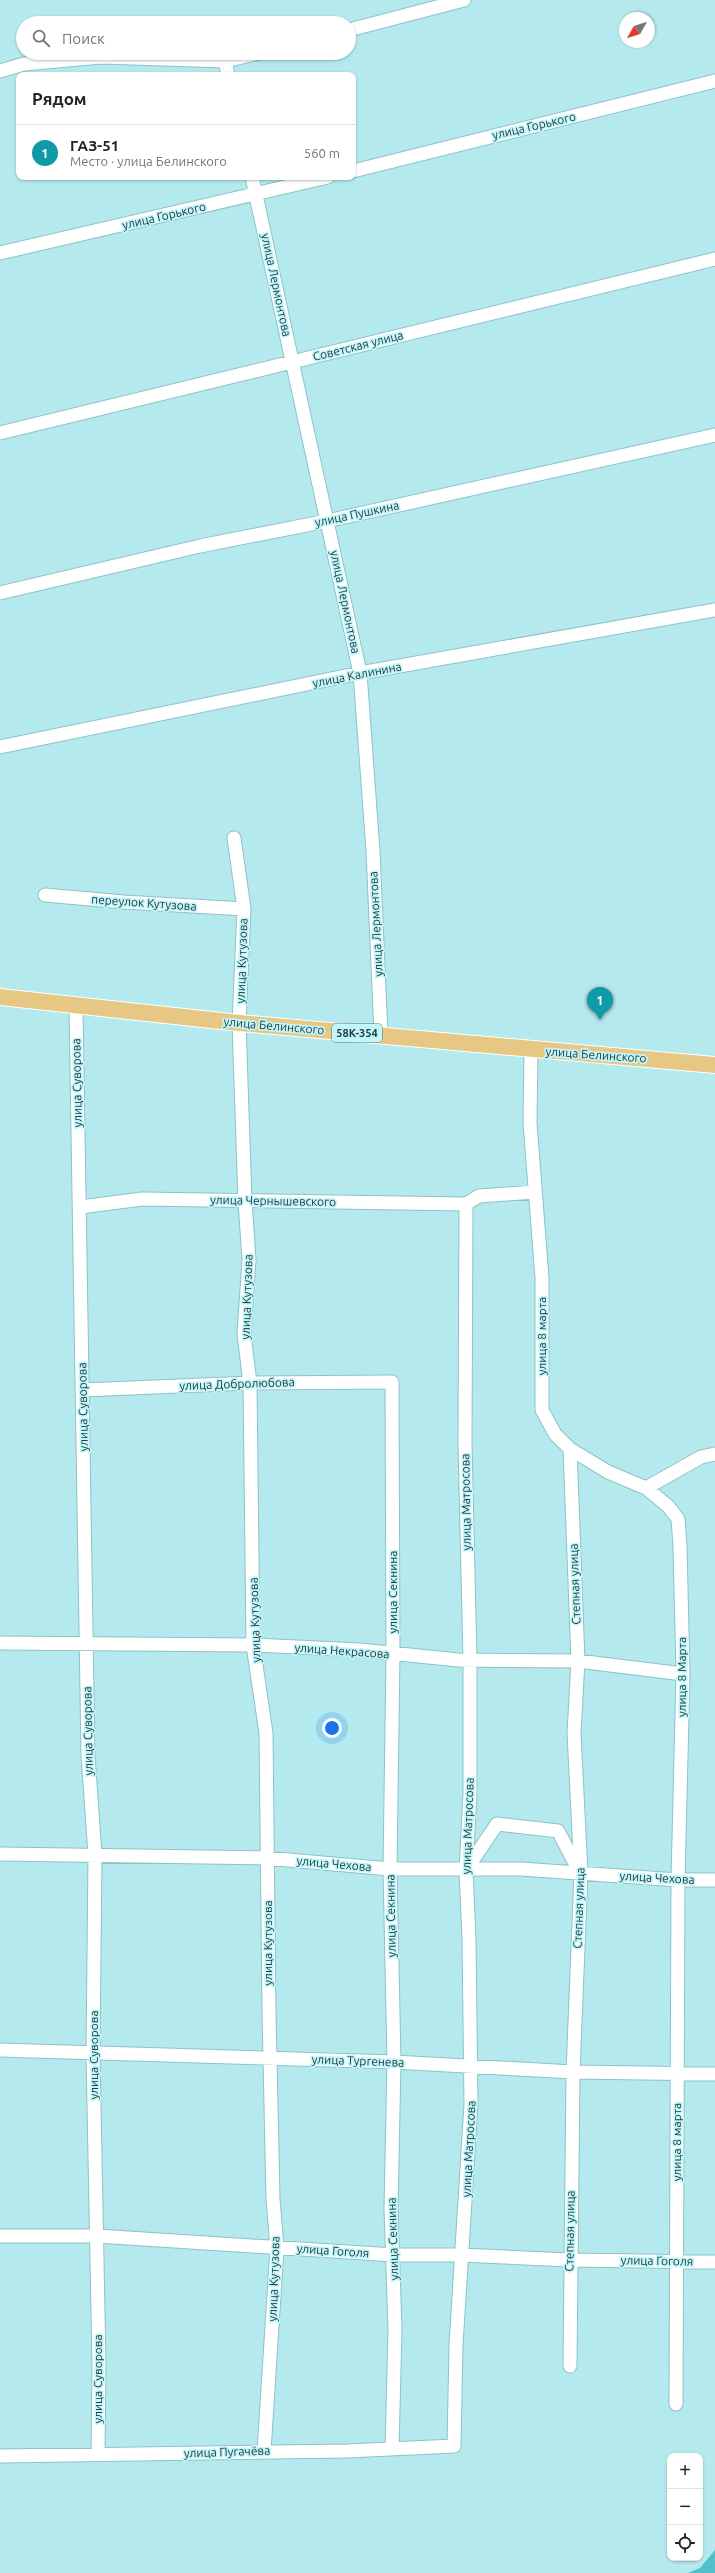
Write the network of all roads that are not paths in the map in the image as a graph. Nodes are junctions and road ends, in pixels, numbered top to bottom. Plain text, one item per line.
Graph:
1 (464, 0) edge
2 (356, 28) edge
3 (68, 60) edge
4 (194, 60) edge
5 (229, 60) edge
6 (225, 61) junction
7 (0, 70) edge
8 (227, 72) edge
9 (715, 81) edge
10 (356, 170) edge
11 (253, 180) edge
12 (316, 180) edge
13 (256, 195) junction
14 (0, 253) edge
15 (715, 259) edge
16 (292, 362) junction
17 (0, 433) edge
18 (715, 435) edge
19 (327, 521) junction
20 (0, 593) edge
21 (715, 610) edge
22 (360, 673) junction
23 (0, 747) edge
24 (234, 838) dead end
25 (45, 895) dead end
26 (244, 909) junction
27 (0, 997) edge
28 (76, 1007) junction
29 (239, 1023) junction
30 (381, 1035) junction
31 (531, 1050) junction
32 (715, 1065) edge
33 (535, 1192) junction
34 (244, 1201) junction
35 (466, 1204) junction
36 (80, 1207) junction
37 (392, 1382) joint
38 (250, 1383) junction
39 (83, 1390) junction
40 (570, 1450) junction
41 (715, 1454) edge
42 (646, 1488) junction
43 (0, 1643) edge
44 (87, 1645) junction
45 (254, 1646) junction
46 (393, 1655) junction
47 (470, 1660) junction
48 (578, 1662) junction
49 (683, 1674) junction
50 (0, 1854) edge
51 (95, 1855) junction
52 (266, 1858) junction
53 (390, 1869) junction
54 (466, 1870) junction
55 (580, 1874) junction
56 (678, 1880) junction
57 (715, 1880) edge
58 (0, 2050) edge
59 (93, 2054) junction
60 (270, 2058) junction
61 (394, 2062) junction
62 (471, 2067) junction
63 (572, 2072) junction
64 (677, 2073) junction
65 (715, 2074) edge
66 (0, 2236) edge
67 (97, 2236) junction
68 (276, 2248) junction
69 (394, 2255) junction
70 (462, 2255) junction
71 (569, 2260) junction
72 (677, 2261) junction
73 (715, 2262) edge
74 (570, 2366) dead end
75 (676, 2404) dead end
76 (454, 2446) joint
77 (392, 2449) junction
78 (264, 2451) junction
79 (98, 2455) junction
80 (0, 2456) edge

1 - 2 street
3 - 7 street
4 - 6 street
5 - 6 street
6 - 8 street
9 - 10 street, улица Горького
11 - 13 street, улица Лермонтова
12 - 13 street, улица Горького
13 - 14 street, улица Горького
13 - 16 street, улица Лермонтова
15 - 16 street, Советская улица
16 - 17 street, Советская улица
16 - 19 street, улица Лермонтова
18 - 19 street, улица Пушкина
19 - 20 street, улица Пушкина
19 - 22 street, улица Лермонтова
21 - 22 street, улица Калинина
22 - 23 street, улица Калинина
22 - 30 street, улица Лермонтова
24 - 26 street, улица Кутузова
25 - 26 street, переулок Кутузова
26 - 29 street, улица Кутузова
27 - 28 main road, улица Белинского / 58К-354
28 - 29 main road, улица Белинского / 58К-354
28 - 36 street, улица Суворова
29 - 30 main road, улица Белинского / 58К-354
29 - 34 street, улица Кутузова
30 - 31 main road, улица Белинского / 58К-354
31 - 32 main road, улица Белинского / 58К-354
31 - 33 street, улица 8 марта
33 - 35 street
33 - 40 street, улица 8 марта
34 - 35 street, улица Чернышевского
34 - 36 street, улица Чернышевского
34 - 38 street, улица Кутузова
35 - 47 street, улица Матросова
36 - 39 street, улица Суворова
37 - 38 street, улица Добролюбова
37 - 46 street, улица Секнина
38 - 39 street, улица Добролюбова
38 - 45 street, улица Кутузова
39 - 44 street, улица Суворова
40 - 42 street, улица 8 марта
40 - 48 street, Степная улица
41 - 42 street
42 - 49 street, улица 8 Марта
43 - 44 street, улица Некрасова
44 - 45 street, улица Некрасова
44 - 51 street, улица Суворова
45 - 46 street, улица Некрасова
45 - 52 street, улица Кутузова
46 - 47 street, улица Некрасова
46 - 53 street, улица Секнина
47 - 48 street, улица Некрасова
47 - 54 street, улица Матросова
48 - 49 street, улица Некрасова
48 - 55 street, Степная улица
49 - 56 street, улица 8 Марта
50 - 51 street, улица Чехова
51 - 52 street, улица Чехова
51 - 59 street, улица Суворова
52 - 53 street, улица Чехова
52 - 60 street, улица Кутузова
53 - 54 street, улица Чехова
53 - 61 street, улица Секнина
54 - 55 street, улица Чехова
54 - 55 street
54 - 62 street, улица Матросова
55 - 56 street, улица Чехова
55 - 63 street, Степная улица
56 - 57 street, улица Чехова
56 - 64 street, улица 8 марта
58 - 59 street, улица Тургенева
59 - 60 street, улица Тургенева
59 - 67 street, улица Суворова
60 - 61 street, улица Тургенева
60 - 68 street, улица Кутузова
61 - 62 street, улица Тургенева
61 - 69 street, улица Секнина
62 - 63 street, улица Тургенева
62 - 70 street, улица Матросова
63 - 64 street, улица Тургенева
63 - 71 street, Степная улица
64 - 65 street, улица Тургенева
64 - 72 street, улица 8 марта
66 - 67 street, улица Гоголя
67 - 68 street, улица Гоголя
67 - 79 street, улица Суворова
68 - 69 street, улица Гоголя
68 - 78 street, улица Кутузова
69 - 70 street, улица Гоголя
69 - 77 street, улица Секнина
70 - 71 street, улица Гоголя
70 - 76 street, улица Матросова
71 - 72 street, улица Гоголя
71 - 74 street, Степная улица
72 - 73 street, улица Гоголя
72 - 75 street, улица 8 марта
76 - 77 street, улица Пугачёва
77 - 78 street, улица Пугачёва
78 - 79 street, улица Пугачёва
79 - 80 street, улица Пугачёва

